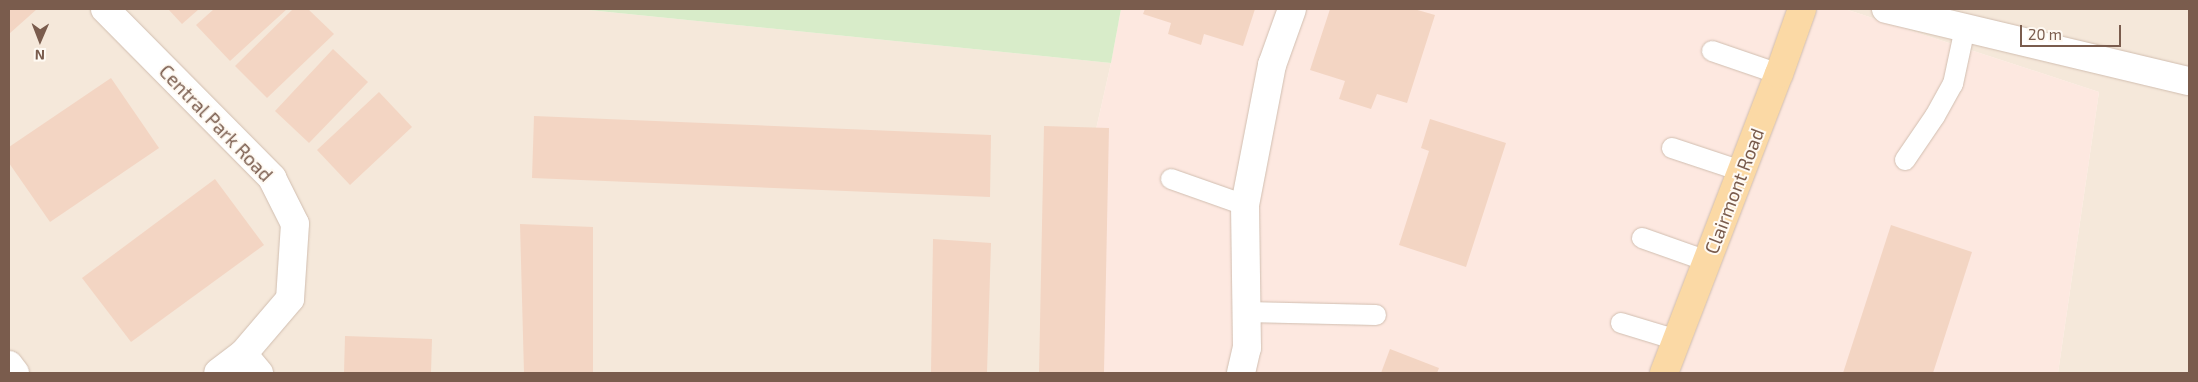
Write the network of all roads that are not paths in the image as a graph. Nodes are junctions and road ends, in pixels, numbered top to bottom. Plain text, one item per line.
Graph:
1 (106, 9) edge
2 (1292, 9) edge
3 (1802, 9) edge
4 (1886, 9) edge
5 (1965, 28) junction
6 (1712, 51) dead end
7 (1779, 74) junction
8 (2189, 81) edge
9 (1672, 148) dead end
10 (1905, 160) dead end
11 (1742, 171) junction
12 (1171, 180) dead end
13 (1244, 205) junction
14 (1642, 238) dead end
15 (1707, 261) junction
16 (1246, 312) junction
17 (1376, 315) dead end
18 (1621, 323) dead end
19 (1676, 340) junction
20 (251, 364) edge
21 (9, 365) edge
22 (15, 373) edge
23 (218, 373) edge
24 (1241, 373) edge
25 (1664, 373) edge

1 - 20 street, Central Park Road
2 - 13 street
3 - 7 main road, Clairmont Road
4 - 5 street
5 - 8 street
5 - 10 lane
6 - 7 lane
7 - 11 main road, Clairmont Road
9 - 11 lane
11 - 15 main road, Clairmont Road
12 - 13 lane
13 - 16 street
14 - 15 lane
15 - 19 main road, Clairmont Road
16 - 17 lane
16 - 24 street
18 - 19 lane
19 - 25 main road, Clairmont Road
20 - 23 street, Central Park Road
21 - 22 street

